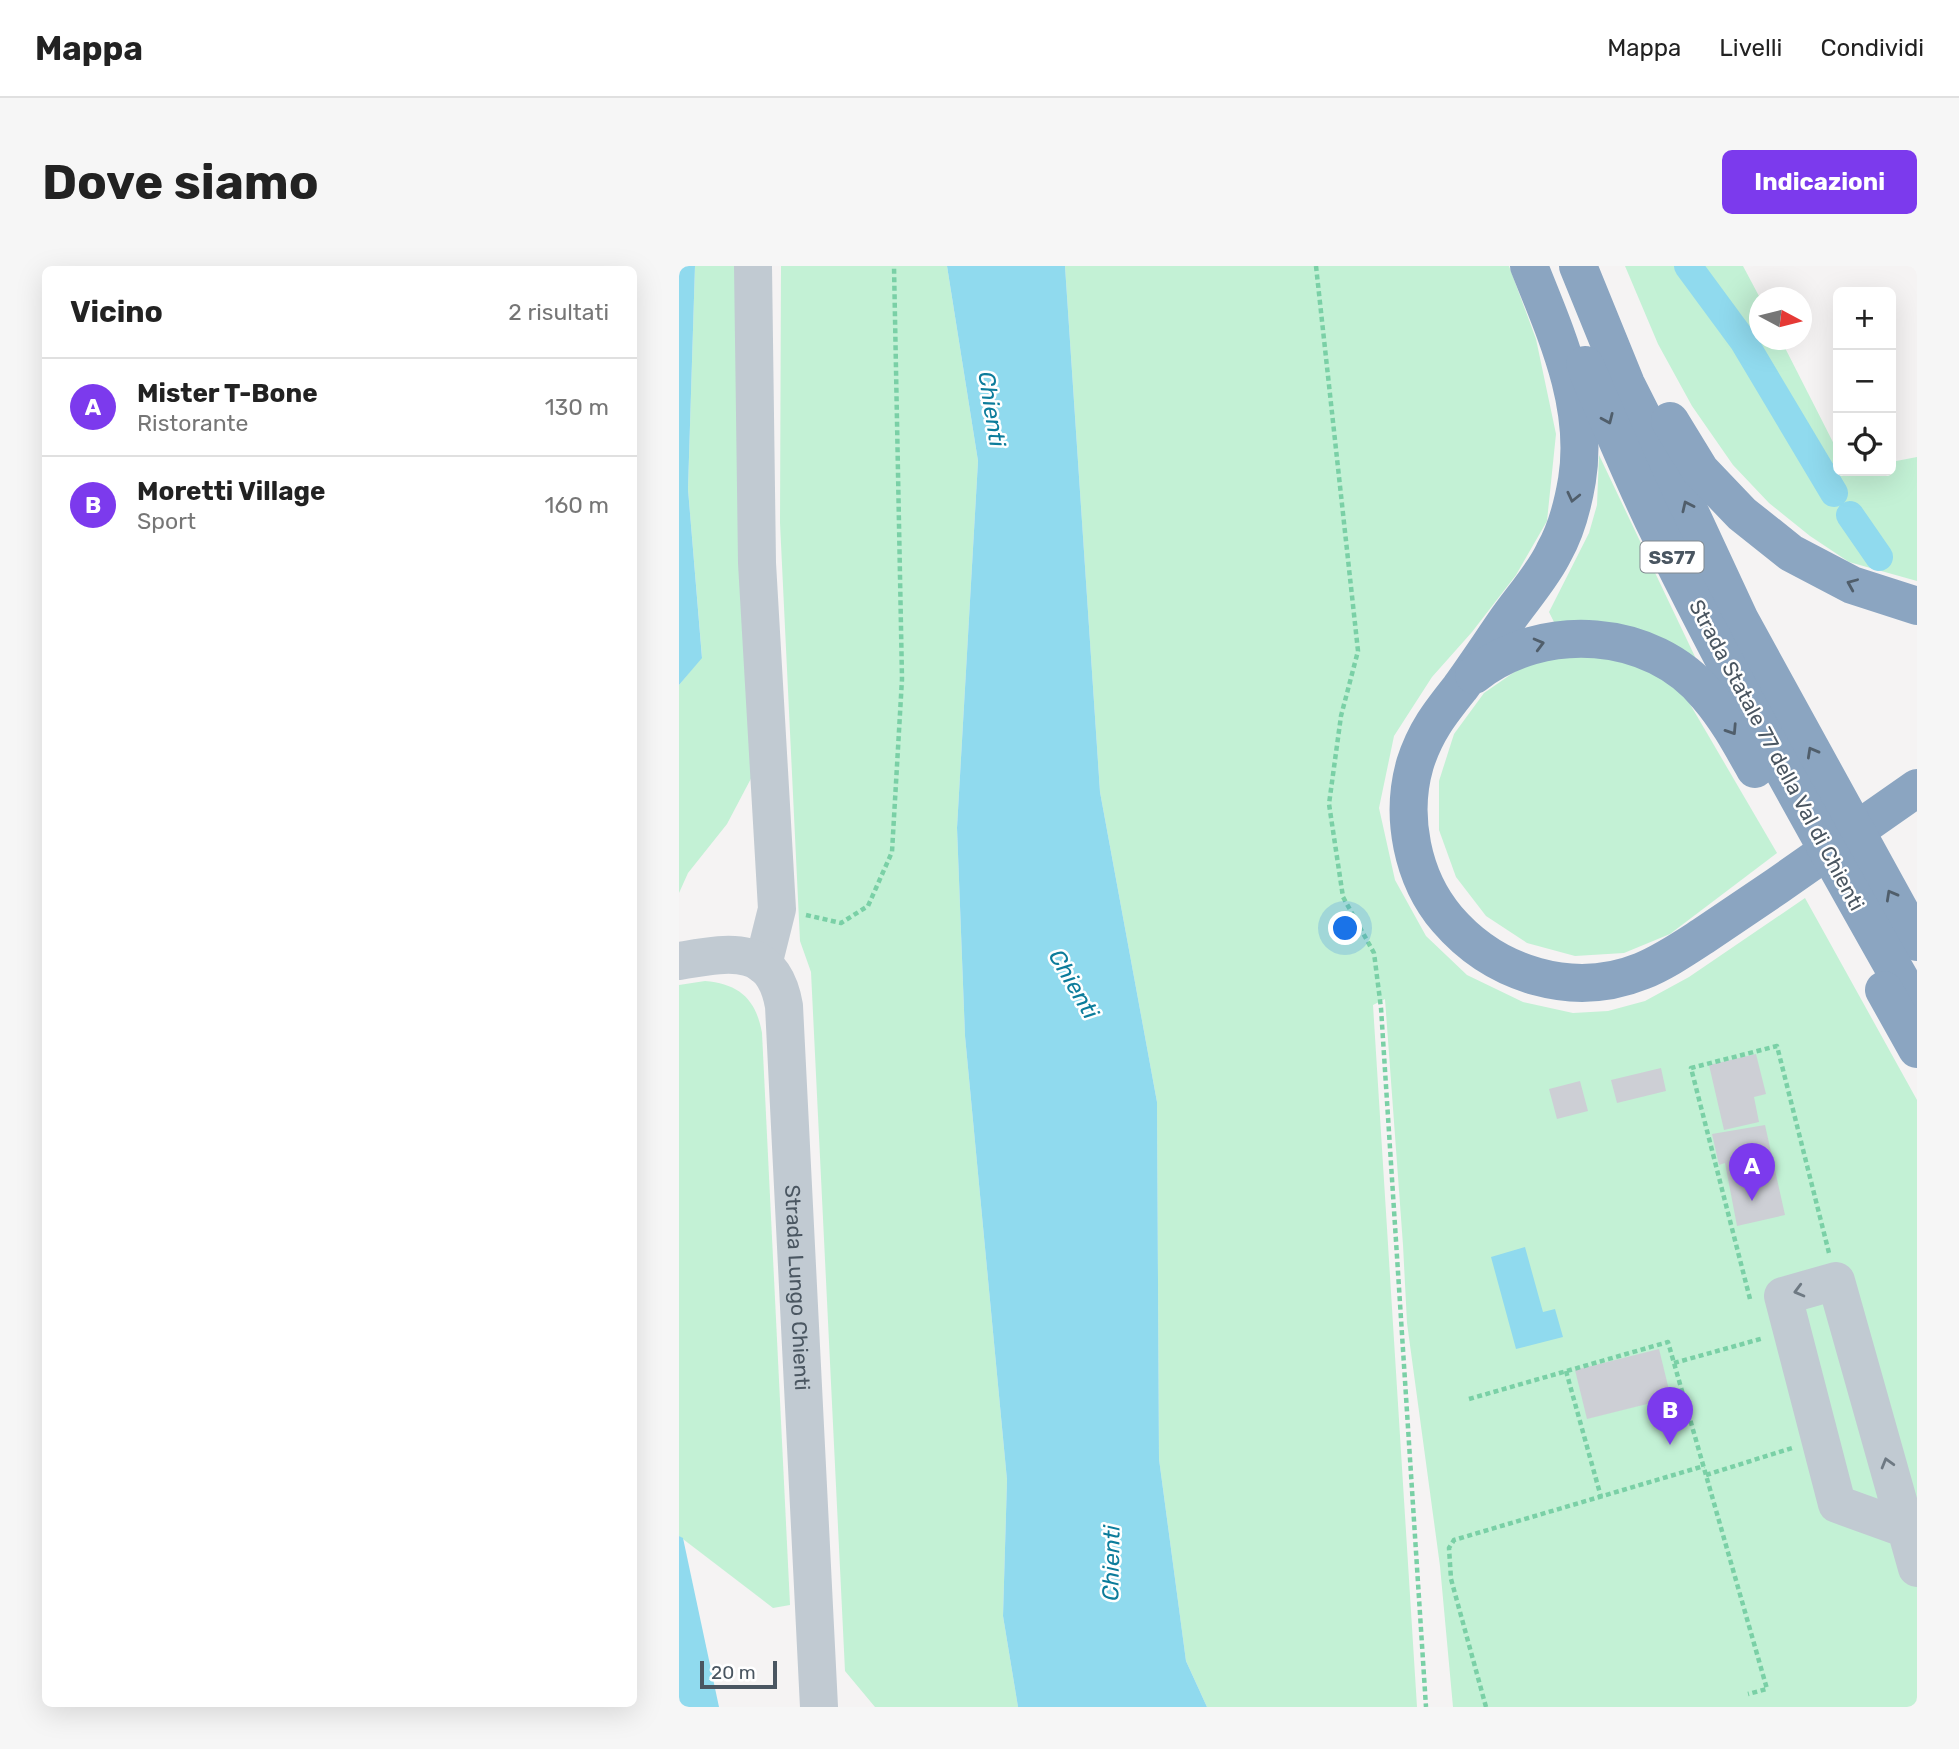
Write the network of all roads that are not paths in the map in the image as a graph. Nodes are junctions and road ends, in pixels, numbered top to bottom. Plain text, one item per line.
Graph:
1 (753, 266) edge
2 (1529, 266) edge
3 (1544, 266) edge
4 (1578, 266) edge
5 (1599, 266) edge
6 (1917, 606) edge
7 (1459, 688) junction
8 (1916, 789) edge
9 (1917, 942) edge
10 (679, 961) edge
11 (763, 965) junction
12 (1917, 1009) edge
13 (1917, 1049) edge
14 (1906, 1529) junction
15 (1917, 1568) edge
16 (818, 1707) edge

1 - 11 street
2 -> 7 highway
3 -> 12 highway, Strada Statale 77 della Val di Chienti / SS77
9 -> 4 highway, Strada Statale 77 della Val di Chienti / SS77
6 -> 5 highway
7 - 8 highway
7 -> 13 highway
10 - 11 street
11 - 16 street, Strada Lungo Chienti
14 -> 14 street
14 - 15 street

